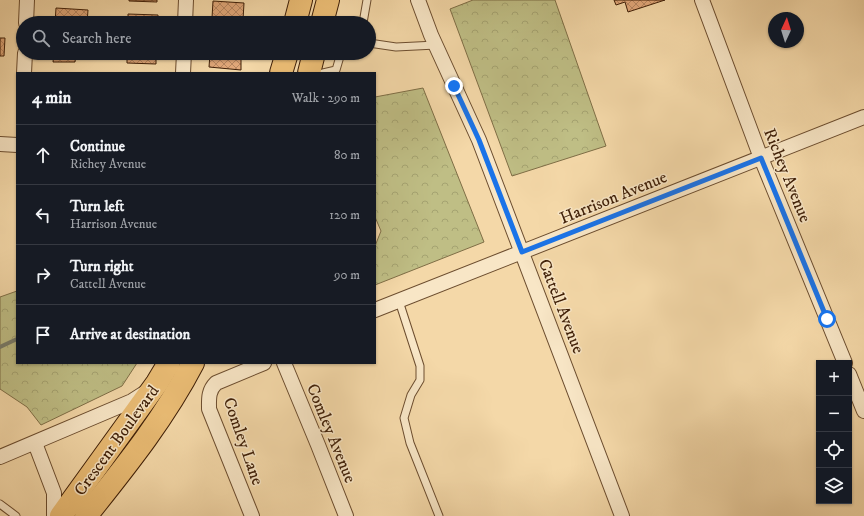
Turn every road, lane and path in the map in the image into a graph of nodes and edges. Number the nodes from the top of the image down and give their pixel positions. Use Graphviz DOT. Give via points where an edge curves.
graph roads {
  1 [pos="27,0"];
  2 [pos="186,0"];
  3 [pos="301,0"];
  4 [pos="328,0"];
  5 [pos="367,0"];
  6 [pos="418,0"];
  7 [pos="702,0"];
  8 [pos="26,16"];
  9 [pos="185,16"];
  10 [pos="296,16"];
  11 [pos="324,16"];
  12 [pos="364,16"];
  13 [pos="376,44"];
  14 [pos="436,45"];
  15 [pos="25,60"];
  16 [pos="184,60"];
  17 [pos="285,60"];
  18 [pos="312,60"];
  19 [pos="339,60"];
  20 [pos="24,72"];
  21 [pos="183,72"];
  22 [pos="281,72"];
  23 [pos="309,72"];
  24 [pos="327,72"];
  25 [pos="864,117"];
  26 [pos="0,144"];
  27 [pos="16,145"];
  28 [pos="761,158"];
  29 [pos="522,252"];
  30 [pos="399,301"];
  31 [pos="376,310"];
  32 [pos="843,360"];
  33 [pos="168,364"];
  34 [pos="192,364"];
  35 [pos="262,364"];
  36 [pos="284,364"];
  37 [pos="852,381"];
  38 [pos="157,383"];
  39 [pos="864,411"];
  40 [pos="35,443"];
  41 [pos="0,457"];
  42 [pos="0,504"];
  43 [pos="16,516"];
  44 [pos="54,516"];
  45 [pos="61,516"];
  46 [pos="86,516"];
  47 [pos="252,516"];
  48 [pos="346,516"];
  49 [pos="439,516"];
  50 [pos="622,516"];
  1 -- 8 [label="street"];
  2 -- 9 [label="street"];
  3 -- 10 [label="highway"];
  4 -- 11 [label="highway"];
  5 -- 12 [label="lane"];
  6 -- 14 [label="street, Cattell Avenue"];
  7 -- 28 [label="street, Richey Avenue"];
  13 -- 14 [label="lane" via="396,47"];
  14 -- 29 [label="street, Cattell Avenue" via="479,140"];
  15 -- 20 [label="street"];
  16 -- 21 [label="street"];
  17 -- 22 [label="highway"];
  18 -- 23 [label="highway"];
  19 -- 24 [label="lane" via="336,70"];
  25 -- 28 [label="street, Harrison Avenue"];
  26 -- 27 [label="street"];
  28 -- 29 [label="street, Harrison Avenue"];
  28 -- 32 [label="street, Richey Avenue"];
  29 -- 30 [label="street, Harrison Avenue"];
  29 -- 50 [label="street, Cattell Avenue"];
  30 -- 31 [label="street, Harrison Avenue"];
  30 -- 49 [label="lane" via="420,366 420,380 411,395 404,418 410,443"];
  33 -- 38 [label="highway, Crescent Boulevard"];
  34 -- 46 [label="highway, Crescent Boulevard" via="139,449"];
  35 -- 47 [label="street, Comley Lane" via="216,383 208,397 209,409"];
  36 -- 48 [label="street, Comley Avenue"];
  37 -- 39 [label="street"];
  38 -- 40 [label="street" via="132,401"];
  38 -- 45 [label="highway, Crescent Boulevard"];
  40 -- 41 [label="street"];
  40 -- 44 [label="street" via="54,493"];
  42 -- 43 [label="lane"];
}
